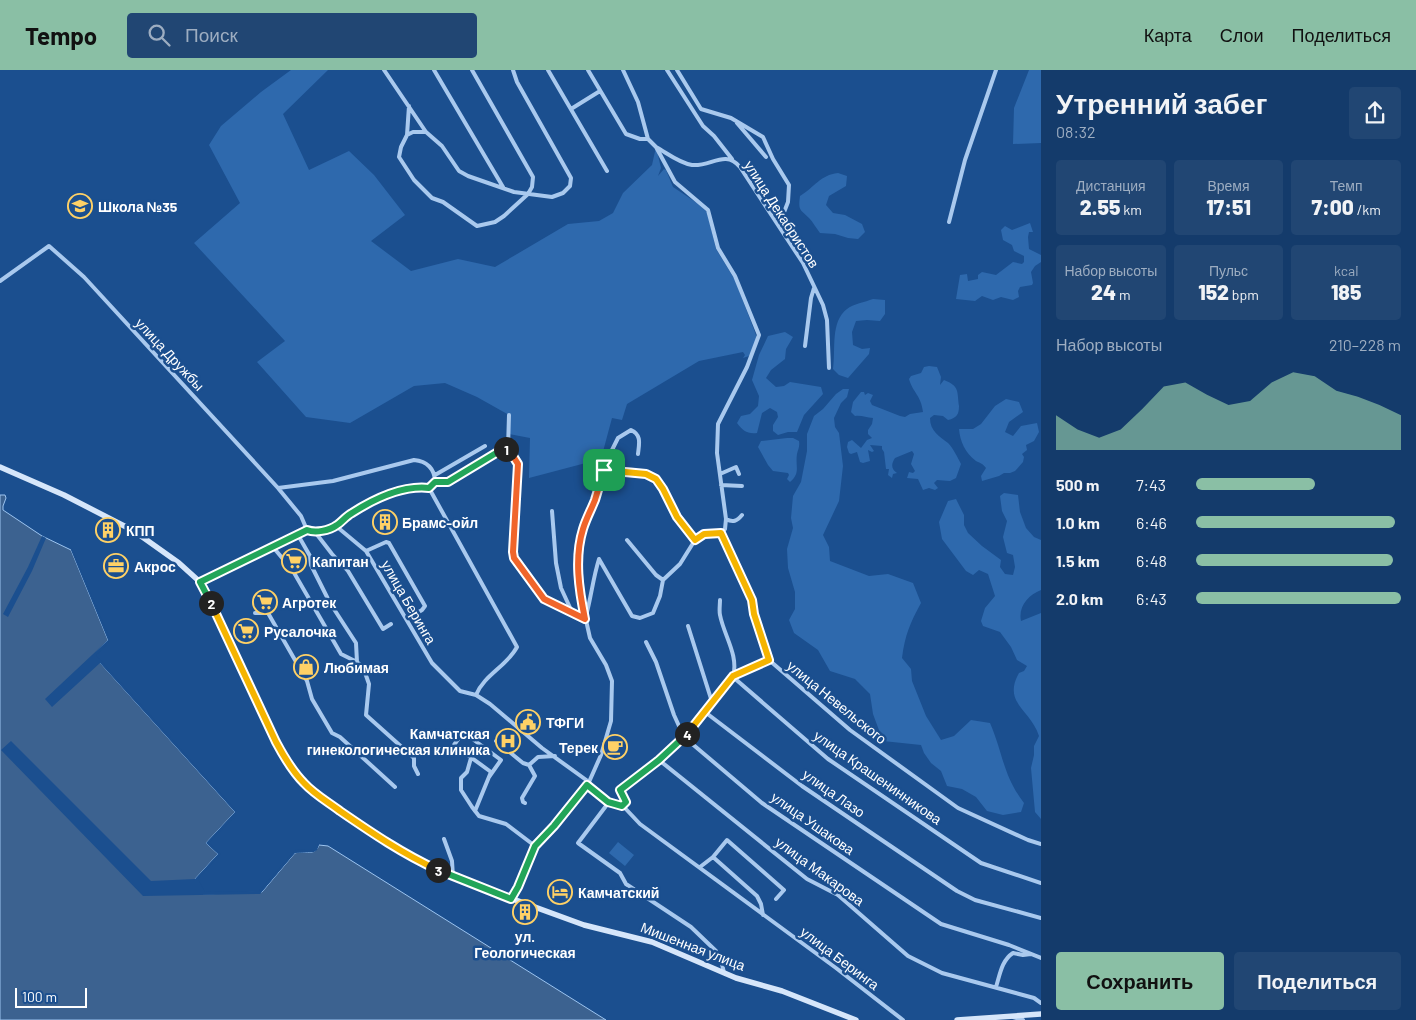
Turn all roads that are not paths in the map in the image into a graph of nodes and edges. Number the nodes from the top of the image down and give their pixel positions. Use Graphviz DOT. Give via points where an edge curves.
graph roads {
  1 [pos="384,70"];
  2 [pos="434,70"];
  3 [pos="472,70"];
  4 [pos="513,70"];
  5 [pos="548,70"];
  6 [pos="588,70"];
  7 [pos="623,70"];
  8 [pos="667,70"];
  9 [pos="677,70"];
  10 [pos="996,70"];
  11 [pos="600,91"];
  12 [pos="408,106"];
  13 [pos="571,109"];
  14 [pos="732,117"];
  15 [pos="426,132"];
  16 [pos="407,136"];
  17 [pos="648,139"];
  18 [pos="656,147"];
  19 [pos="766,157"];
  20 [pos="732,160"];
  21 [pos="607,171"];
  22 [pos="503,187"];
  23 [pos="528,194"];
  24 [pos="949,222"];
  25 [pos="779,226"];
  26 [pos="0,281"];
  27 [pos="814,288"];
  28 [pos="805,346"];
  29 [pos="829,368"];
  30 [pos="509,415"];
  31 [pos="485,446"];
  32 [pos="508,448"];
  33 [pos="638,454"];
  34 [pos="0,467"];
  35 [pos="604,470"];
  36 [pos="720,474"];
  37 [pos="739,474"];
  38 [pos="435,475"];
  39 [pos="435,482"];
  40 [pos="721,485"];
  41 [pos="742,486"];
  42 [pos="278,488"];
  43 [pos="429,488"];
  44 [pos="552,511"];
  45 [pos="742,516"];
  46 [pos="726,519"];
  47 [pos="336,526"];
  48 [pos="307,530"];
  49 [pos="314,532"];
  50 [pos="721,533"];
  51 [pos="298,535"];
  52 [pos="627,540"];
  53 [pos="695,540"];
  54 [pos="274,547"];
  55 [pos="366,551"];
  56 [pos="663,580"];
  57 [pos="200,582"];
  58 [pos="720,600"];
  59 [pos="572,612"];
  60 [pos="255,613"];
  61 [pos="407,619"];
  62 [pos="585,619"];
  63 [pos="391,624"];
  64 [pos="688,626"];
  65 [pos="646,642"];
  66 [pos="769,660"];
  67 [pos="357,662"];
  68 [pos="733,676"];
  69 [pos="476,695"];
  70 [pos="712,702"];
  71 [pos="705,712"];
  72 [pos="684,737"];
  73 [pos="496,741"];
  74 [pos="555,756"];
  75 [pos="471,758"];
  76 [pos="659,760"];
  77 [pos="529,764"];
  78 [pos="418,774"];
  79 [pos="489,777"];
  80 [pos="588,783"];
  81 [pos="395,787"];
  82 [pos="608,802"];
  83 [pos="525,803"];
  84 [pos="622,806"];
  85 [pos="475,811"];
  86 [pos="444,839"];
  87 [pos="1041,844"];
  88 [pos="535,846"];
  89 [pos="713,857"];
  90 [pos="700,867"];
  91 [pos="453,877"];
  92 [pos="1041,883"];
  93 [pos="511,899"];
  94 [pos="776,899"];
  95 [pos="763,915"];
  96 [pos="1041,918"];
  97 [pos="1031,954"];
  98 [pos="1041,958"];
  99 [pos="724,973"];
  100 [pos="996,986"];
  101 [pos="1041,1003"];
  102 [pos="1041,1014"];
  103 [pos="1012,1016"];
  104 [pos="845,1018"];
  105 [pos="856,1020"];
  106 [pos="903,1020"];
  107 [pos="957,1020"];
  108 [pos="1023,1020"];
  1 -- 12 [label="street"];
  2 -- 22 [label="street"];
  3 -- 23 [label="street" via="533,177"];
  4 -- 23 [label="street" via="571,178 570,186 563,193 552,197"];
  5 -- 13 [label="street"];
  6 -- 11 [label="street"];
  7 -- 17 [label="street" via="638,102"];
  8 -- 20 [label="street, улица Декабристов" via="692,110"];
  9 -- 25 [label="street" via="701,109 731,118 764,138 789,185 788,202"];
  10 -- 24 [label="street" via="965,160"];
  11 -- 13 [label="street"];
  11 -- 17 [label="street" via="626,134"];
  12 -- 15 [label="street"];
  12 -- 16 [label="street"];
  13 -- 21 [label="street"];
  14 -- 19 [label="street, улица Декабристов"];
  15 -- 16 [label="street" via="413,132"];
  15 -- 22 [label="street" via="442,146 459,171"];
  16 -- 23 [label="street" via="399,157 414,180 432,198 477,226 495,222"];
  17 -- 18 [label="street"];
  18 -- 20 [label="street, улица Декабристов" via="691,165"];
  18 -- 36 [label="street" via="675,182 708,210 718,248 735,276 759,335 718,424"];
  20 -- 25 [label="street, улица Декабристов" via="744,172"];
  22 -- 23 [label="street"];
  25 -- 27 [label="street, улица Декабристов" via="803,262"];
  26 -- 42 [label="street, улица Дружбы" via="49,246 84,277"];
  27 -- 28 [label="street"];
  27 -- 29 [label="street, улица Декабристов" via="826,316"];
  30 -- 32 [label="street"];
  31 -- 38 [label="street"];
  32 -- 39 [label="street" via="448,482"];
  32 -- 59 [label="street" via="518,464 514,558 544,599"];
  33 -- 35 [label="street" via="639,436 632,430 618,438"];
  34 -- 57 [label="main road, Мишенная улица" via="134,531 162,549"];
  35 -- 53 [label="street" via="646,474 656,479 677,517"];
  35 -- 62 [label="street" via="579,548"];
  36 -- 37 [label="street" via="736,467"];
  36 -- 40 [label="street"];
  38 -- 39 [label="street"];
  38 -- 42 [label="street" via="422,461 414,460 333,482"];
  39 -- 43 [label="street"];
  40 -- 41 [label="street"];
  40 -- 46 [label="street"];
  42 -- 48 [label="street, улица Дружбы" via="301,516"];
  43 -- 47 [label="street" via="406,488 390,494 353,512"];
  43 -- 69 [label="street" via="516,647 505,664 480,686"];
  44 -- 59 [label="street" via="556,564 561,588"];
  45 -- 46 [label="street" via="736,521"];
  46 -- 50 [label="street"];
  47 -- 49 [label="street"];
  47 -- 55 [label="street, улица Беринга"];
  48 -- 49 [label="street"];
  48 -- 51 [label="street"];
  49 -- 63 [label="street" via="348,571 383,629"];
  50 -- 53 [label="street" via="704,534"];
  50 -- 66 [label="street, улица Невельского" via="752,600"];
  51 -- 54 [label="street"];
  51 -- 67 [label="street" via="330,603 356,643"];
  52 -- 56 [label="street"];
  53 -- 56 [label="street" via="680,564"];
  54 -- 57 [label="street"];
  54 -- 67 [label="street" via="293,571 341,654"];
  55 -- 61 [label="street, улица Беринга"];
  55 -- 61 [label="street" via="389,542 425,606"];
  56 -- 62 [label="street" via="653,613 640,618 632,616 599,559"];
  57 -- 91 [label="main road, Мишенная улица" via="276,742 299,778 386,843"];
  58 -- 68 [label="street" via="720,615 736,668"];
  59 -- 62 [label="street"];
  60 -- 81 [label="street" via="268,613 332,733"];
  61 -- 69 [label="street, улица Беринга" via="432,663 460,691"];
  62 -- 80 [label="street" via="590,638 612,681 613,694 612,721"];
  64 -- 70 [label="street"];
  65 -- 72 [label="street, улица Ушакова"];
  66 -- 68 [label="street"];
  66 -- 87 [label="street, улица Невельского" via="850,730 958,808"];
  67 -- 78 [label="street" via="363,667 369,684 366,715 414,758"];
  68 -- 70 [label="street"];
  68 -- 92 [label="street, улица Крашенинникова" via="828,759 981,863"];
  69 -- 74 [label="street, улица Беринга"];
  70 -- 71 [label="street"];
  71 -- 72 [label="street"];
  71 -- 96 [label="street, улица Лазо" via="802,786 957,890 975,900"];
  72 -- 76 [label="street"];
  72 -- 97 [label="street, улица Ушакова" via="762,802 941,924"];
  73 -- 77 [label="street" via="523,763"];
  74 -- 77 [label="street" via="538,757"];
  74 -- 80 [label="street, улица Беринга"];
  75 -- 79 [label="street" via="491,772"];
  75 -- 79 [label="street" via="454,745 463,732 501,760"];
  75 -- 85 [label="street" via="461,778 461,790"];
  76 -- 84 [label="street" via="620,790 626,802"];
  76 -- 100 [label="street, улица Макарова" via="807,879 838,895 908,956 942,974"];
  77 -- 83 [label="street" via="535,776 522,798"];
  79 -- 85 [label="street"];
  80 -- 82 [label="street, улица Беринга"];
  80 -- 88 [label="street"];
  82 -- 84 [label="street, улица Беринга"];
  82 -- 99 [label="street" via="578,842 620,873 626,884 691,927 716,951"];
  84 -- 90 [label="street, улица Беринга" via="640,824"];
  85 -- 88 [label="street" via="479,816 506,824"];
  86 -- 91 [label="street" via="452,861"];
  88 -- 93 [label="street"];
  89 -- 90 [label="street"];
  89 -- 94 [label="street" via="727,840 784,890"];
  89 -- 95 [label="street" via="757,896"];
  90 -- 95 [label="street, улица Беринга"];
  91 -- 93 [label="main road, Мишенная улица"];
  93 -- 99 [label="main road, Мишенная улица" via="584,925 652,942"];
  95 -- 106 [label="street, улица Беринга"];
  97 -- 98 [label="street, улица Ушакова"];
  97 -- 100 [label="street, улица Ушакова" via="1013,953 1008,956"];
  99 -- 104 [label="main road, Мишенная улица" via="782,991"];
  100 -- 101 [label="street, улица Макарова"];
  102 -- 103 [label="main road"];
  103 -- 107 [label="main road"];
  103 -- 108 [label="street"];
  104 -- 105 [label="main road, Мишенная улица"];
}
